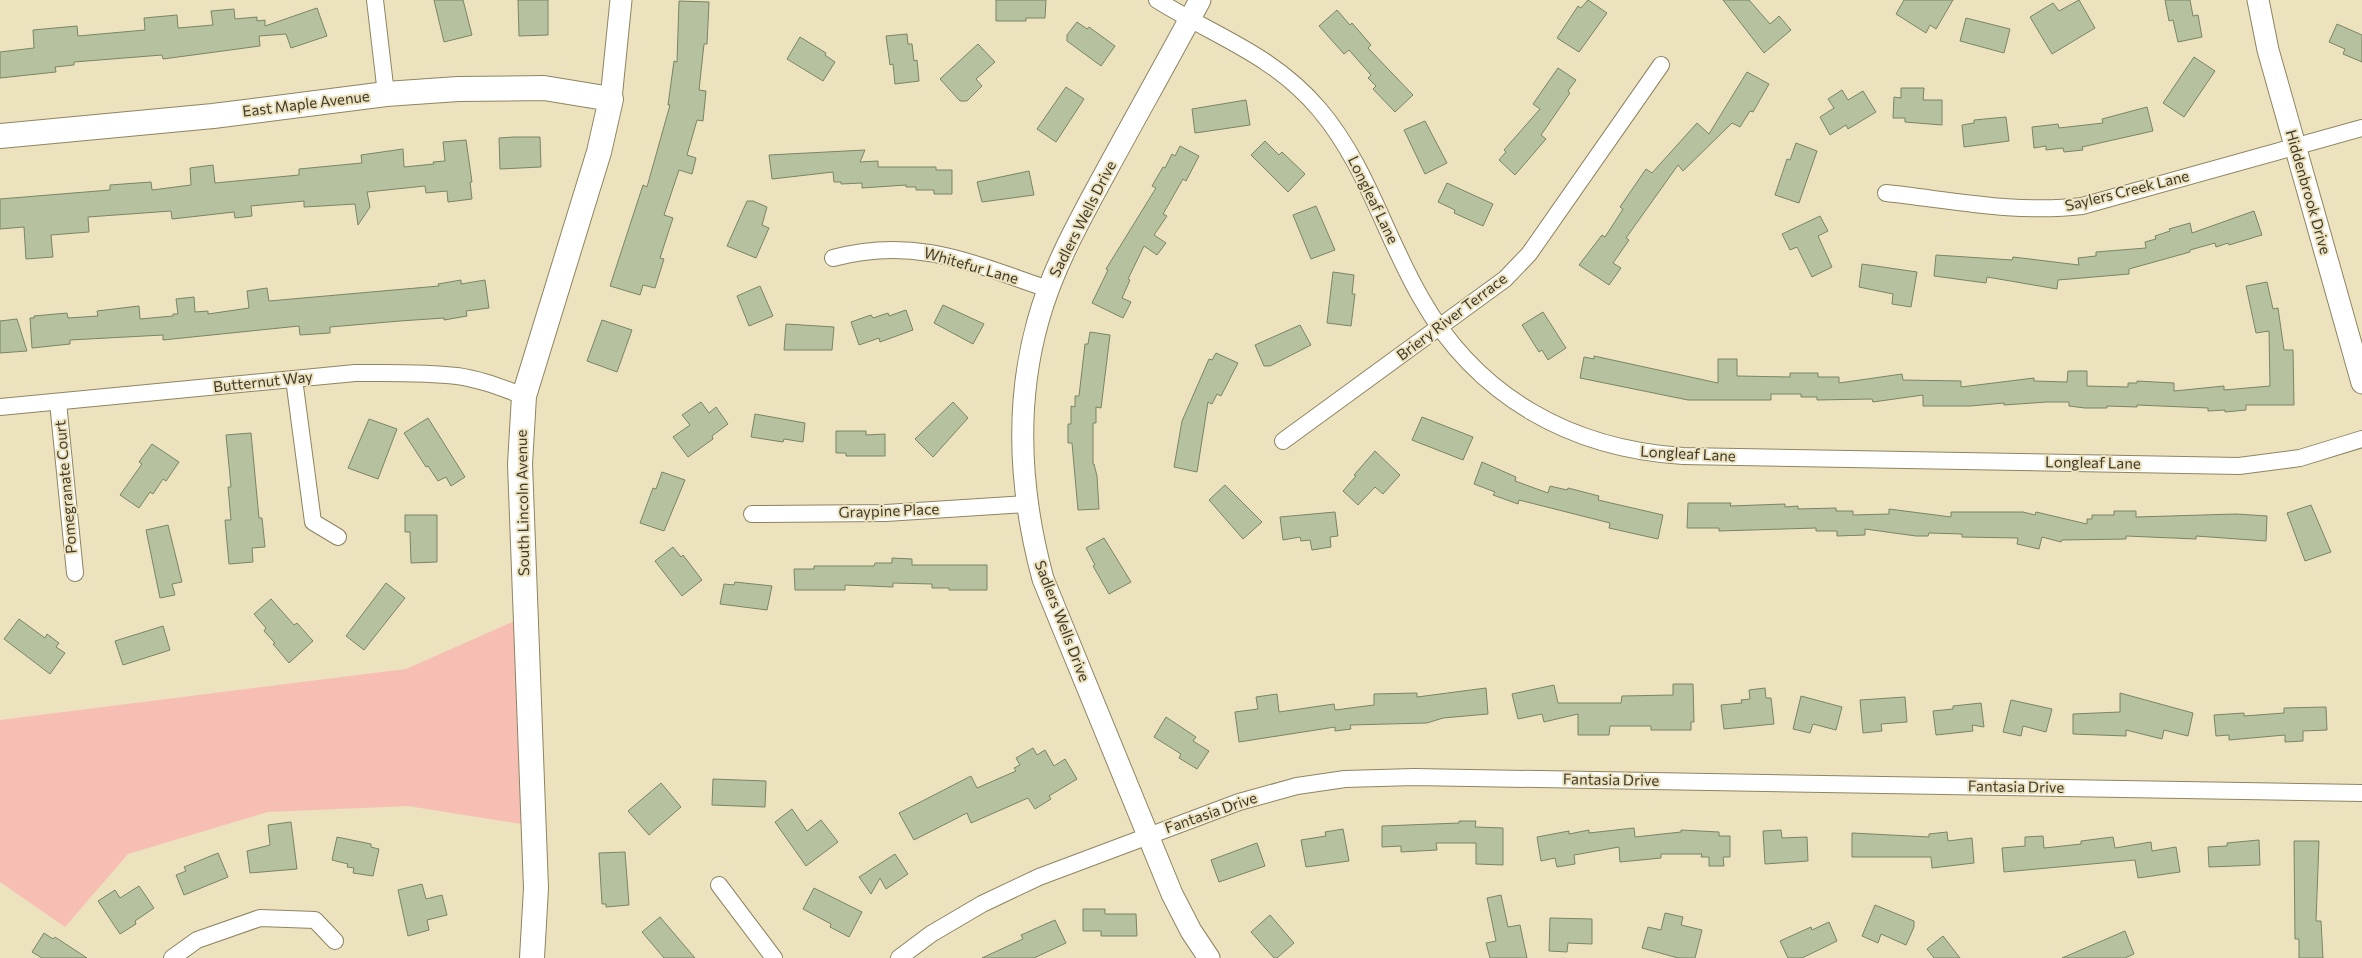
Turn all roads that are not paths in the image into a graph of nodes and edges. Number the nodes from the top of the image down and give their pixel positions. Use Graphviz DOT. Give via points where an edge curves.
graph roads {
  1 [pos="375,0"];
  2 [pos="620,0"];
  3 [pos="1157,0"];
  4 [pos="1200,0"];
  5 [pos="2258,0"];
  6 [pos="1189,20"];
  7 [pos="1660,65"];
  8 [pos="386,94"];
  9 [pos="611,99"];
  10 [pos="2362,128"];
  11 [pos="0,136"];
  12 [pos="2295,146"];
  13 [pos="1886,193"];
  14 [pos="833,258"];
  15 [pos="1048,289"];
  16 [pos="1439,327"];
  17 [pos="294,379"];
  18 [pos="2362,383"];
  19 [pos="524,396"];
  20 [pos="58,402"];
  21 [pos="0,407"];
  22 [pos="2362,438"];
  23 [pos="1283,441"];
  24 [pos="1026,504"];
  25 [pos="752,514"];
  26 [pos="338,537"];
  27 [pos="75,573"];
  28 [pos="2362,793"];
  29 [pos="1148,836"];
  30 [pos="720,885"];
  31 [pos="335,941"];
  32 [pos="172,958"];
  33 [pos="532,958"];
  34 [pos="774,958"];
  35 [pos="899,958"];
  36 [pos="1209,958"];
  1 -- 8 [label="street"];
  2 -- 9 [label="street, South Lincoln Avenue"];
  3 -- 6 [label="street, Longleaf Lane"];
  4 -- 6 [label="street, Sadlers Wells Drive"];
  5 -- 12 [label="street, Hiddenbrook Drive" via="2268,50"];
  6 -- 15 [label="street, Sadlers Wells Drive" via="1074,231"];
  6 -- 16 [label="street, Longleaf Lane" via="1242,45 1265,60 1318,108 1358,167 1420,297"];
  7 -- 16 [label="street, Briery River Terrace" via="1529,254 1505,279"];
  8 -- 9 [label="main road, East Maple Avenue" via="544,88"];
  8 -- 11 [label="main road, East Maple Avenue" via="214,116"];
  9 -- 19 [label="main road, South Lincoln Avenue" via="599,152"];
  10 -- 12 [label="street, Saylers Creek Lane"];
  12 -- 13 [label="street, Saylers Creek Lane" via="2082,206 2050,210"];
  12 -- 18 [label="street, Hiddenbrook Drive"];
  14 -- 15 [label="street, Whitefur Lane" via="885,249 922,251 945,255"];
  15 -- 24 [label="street, Sadlers Wells Drive" via="1026,379 1021,426"];
  16 -- 22 [label="street, Longleaf Lane" via="1462,356 1522,407 1587,439 1658,454 2239,466 2300,458"];
  16 -- 23 [label="street, Briery River Terrace"];
  17 -- 19 [label="street, Butternut Way" via="355,373 458,376"];
  17 -- 20 [label="street, Butternut Way"];
  17 -- 26 [label="street" via="313,522"];
  19 -- 33 [label="main road, South Lincoln Avenue" via="520,464 536,888"];
  20 -- 21 [label="street, Butternut Way"];
  20 -- 27 [label="street, Pomegranate Court"];
  24 -- 25 [label="street, Graypine Place" via="886,513"];
  24 -- 29 [label="street, Sadlers Wells Drive" via="1043,579"];
  28 -- 29 [label="street, Fantasia Drive" via="1424,777 1345,779 1297,786 1239,802"];
  29 -- 35 [label="street, Fantasia Drive" via="1039,877 982,904 931,934"];
  29 -- 36 [label="street, Sadlers Wells Drive" via="1191,931"];
  30 -- 34 [label="street"];
  31 -- 32 [label="street" via="315,920 260,918 197,940"];
}
